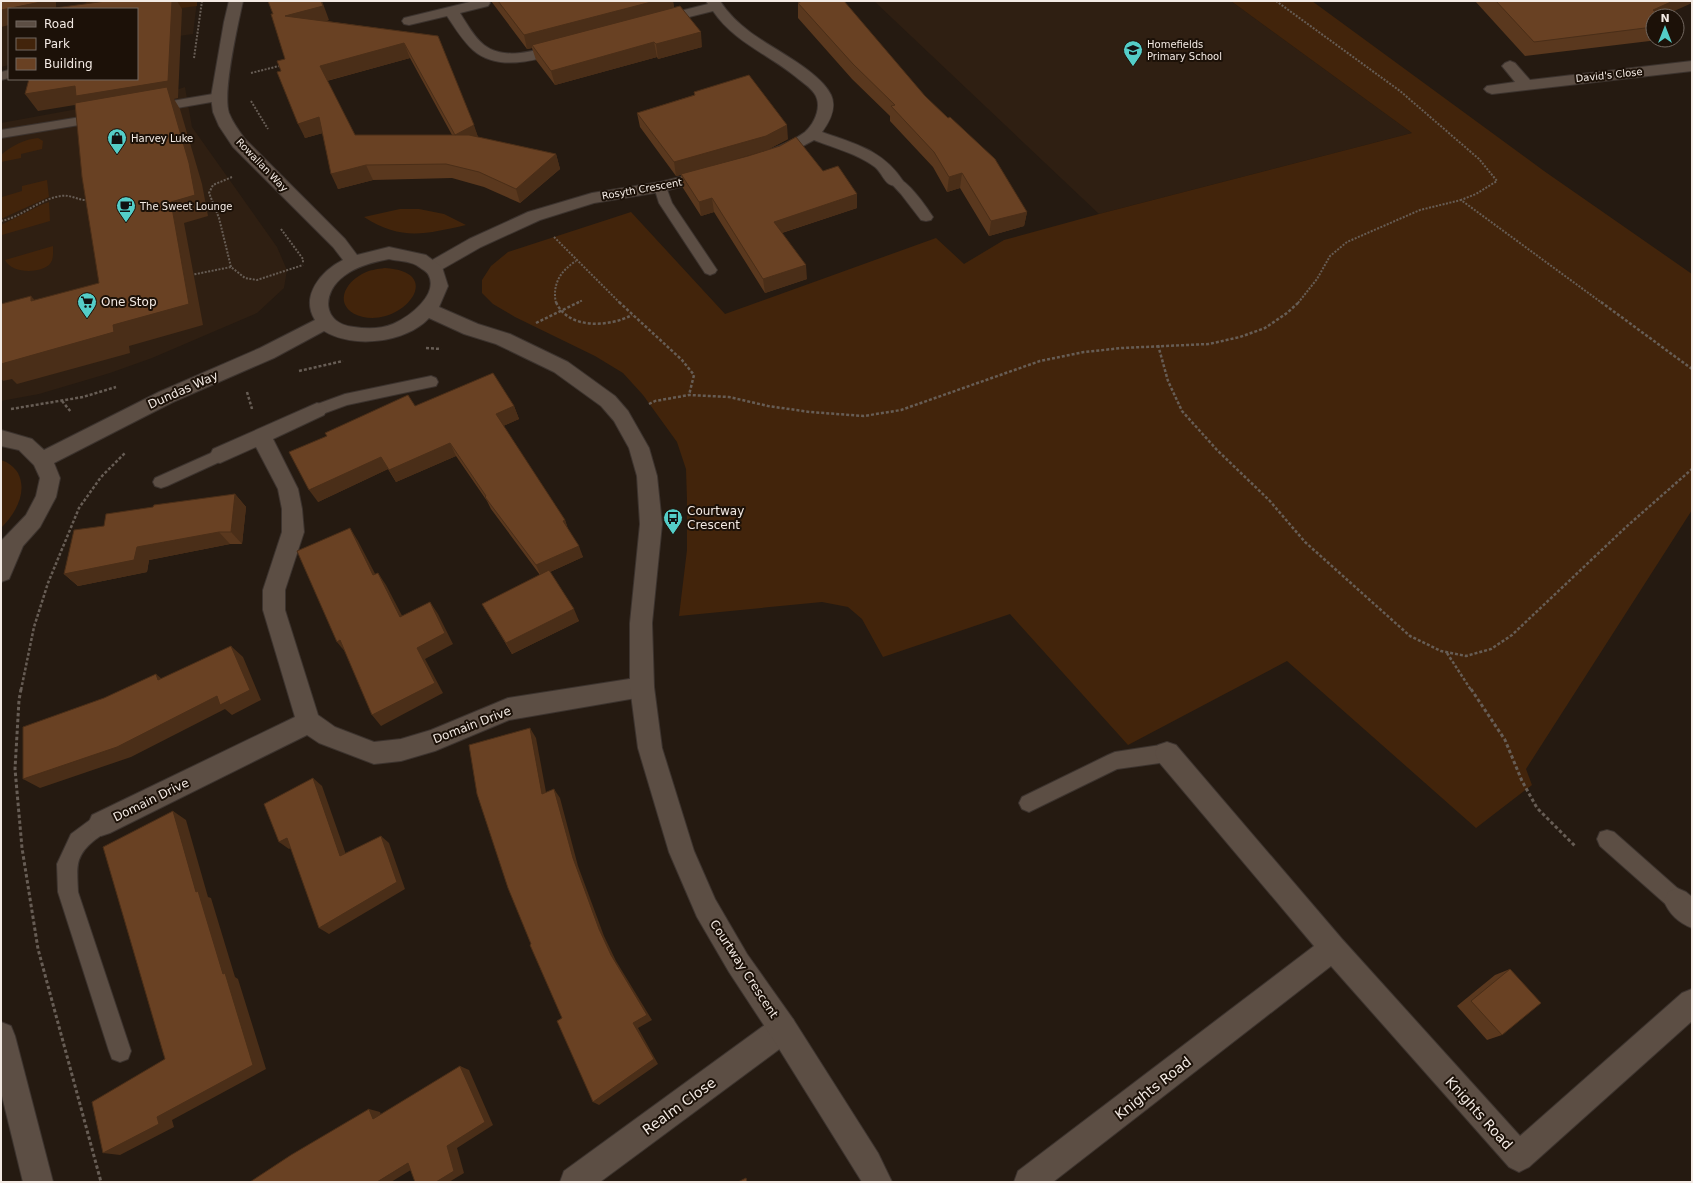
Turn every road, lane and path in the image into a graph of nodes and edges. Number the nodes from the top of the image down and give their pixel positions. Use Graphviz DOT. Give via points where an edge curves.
graph roads {
  1 [pos="236,1"];
  2 [pos="1276,1"];
  3 [pos="483,2"];
  4 [pos="714,4"];
  5 [pos="451,11"];
  6 [pos="409,21"];
  7 [pos="641,25"];
  8 [pos="572,45"];
  9 [pos="283,65"];
  10 [pos="1510,66"];
  11 [pos="1692,66"];
  12 [pos="245,74"];
  13 [pos="1526,85"];
  14 [pos="1492,89"];
  15 [pos="219,97"];
  16 [pos="250,99"];
  17 [pos="142,110"];
  18 [pos="110,116"];
  19 [pos="268,129"];
  20 [pos="1,134"];
  21 [pos="813,134"];
  22 [pos="756,161"];
  23 [pos="728,169"];
  24 [pos="237,174"];
  25 [pos="895,181"];
  26 [pos="660,187"];
  27 [pos="90,199"];
  28 [pos="1461,200"];
  29 [pos="534,216"];
  30 [pos="926,217"];
  31 [pos="1,222"];
  32 [pos="281,229"];
  33 [pos="576,261"];
  34 [pos="353,262"];
  35 [pos="303,265"];
  36 [pos="231,267"];
  37 [pos="433,267"];
  38 [pos="710,270"];
  39 [pos="303,273"];
  40 [pos="190,275"];
  41 [pos="583,300"];
  42 [pos="428,310"];
  43 [pos="560,311"];
  44 [pos="632,315"];
  45 [pos="326,322"];
  46 [pos="503,339"];
  47 [pos="1158,345"];
  48 [pos="420,348"];
  49 [pos="444,350"];
  50 [pos="350,360"];
  51 [pos="1692,369"];
  52 [pos="294,372"];
  53 [pos="431,382"];
  54 [pos="119,386"];
  55 [pos="252,388"];
  56 [pos="240,392"];
  57 [pos="689,395"];
  58 [pos="9,410"];
  59 [pos="316,410"];
  60 [pos="620,416"];
  61 [pos="261,436"];
  62 [pos="1,438"];
  63 [pos="129,450"];
  64 [pos="220,455"];
  65 [pos="42,460"];
  66 [pos="1692,469"];
  67 [pos="161,482"];
  68 [pos="7,550"];
  69 [pos="1,573"];
  70 [pos="1447,653"];
  71 [pos="642,686"];
  72 [pos="308,722"];
  73 [pos="1166,753"];
  74 [pos="1029,803"];
  75 [pos="101,824"];
  76 [pos="1607,839"];
  77 [pos="1580,851"];
  78 [pos="1684,908"];
  79 [pos="1333,948"];
  80 [pos="1692,1003"];
  81 [pos="783,1029"];
  82 [pos="1,1036"];
  83 [pos="120,1051"];
  84 [pos="38,1182"];
  85 [pos="101,1182"];
  86 [pos="574,1182"];
  87 [pos="877,1182"];
  88 [pos="1029,1182"];
  1 -- 15 [label="street, Rowallan Way"];
  2 -- 28 [label="path" via="1400,92 1479,159 1497,181"];
  3 -- 5 [label="street"];
  4 -- 7 [label="street"];
  4 -- 21 [label="street" via="729,22 751,40 801,72 816,86 824,97 825,109 822,121"];
  5 -- 6 [label="street"];
  5 -- 8 [label="street" via="479,48 490,54 505,58 524,57"];
  9 -- 12 [label="path"];
  10 -- 13 [label="street"];
  11 -- 13 [label="street, David's Close"];
  13 -- 14 [label="street, David's Close"];
  15 -- 17 [label="lane"];
  15 -- 34 [label="street, Rowallan Way" via="221,112 227,126 240,143 340,243"];
  16 -- 19 [label="path"];
  18 -- 20 [label="lane"];
  21 -- 22 [label="street" via="774,155"];
  21 -- 25 [label="street" via="865,154 881,164"];
  23 -- 26 [label="street, Rosyth Crescent"];
  24 -- 36 [label="path" via="213,185 209,193 219,218"];
  25 -- 30 [label="lane"];
  26 -- 29 [label="street, Rosyth Crescent" via="592,198"];
  26 -- 38 [label="lane" via="666,203"];
  27 -- 31 [label="path" via="83,201 67,195 44,201"];
  28 -- 47 [label="path" via="1420,210 1346,242 1330,256 1303,298 1287,314 1265,328 1209,344"];
  28 -- 51 [label="path"];
  29 -- 33 [label="path"];
  29 -- 37 [label="street, Rosyth Crescent" via="476,243"];
  32 -- 35 [label="path" via="302,259"];
  33 -- 43 [label="path" via="566,267 557,280 554,300"];
  33 -- 44 [label="path"];
  34 -- 37 [label="street" via="389,253 407,254 422,259"];
  34 -- 45 [label="street" via="337,272 325,284 319,297 319,311"];
  35 -- 36 [label="path" via="257,280 245,278"];
  35 -- 39 [label="path"];
  36 -- 40 [label="path"];
  37 -- 42 [label="street" via="438,277 439,288 436,299"];
  41 -- 43 [label="path"];
  42 -- 45 [label="street" via="414,322 375,335 355,335 338,331"];
  42 -- 46 [label="street, Courtway Crescent" via="471,329"];
  43 -- 44 [label="path" via="591,324 611,324"];
  43 -- 46 [label="path"];
  44 -- 57 [label="path" via="682,360 694,375"];
  45 -- 65 [label="street, Dundas Way" via="267,353 166,397"];
  46 -- 60 [label="street, Courtway Crescent" via="561,367 608,401"];
  47 -- 57 [label="path" via="1084,352 1040,361 902,410 864,416 810,412 729,397"];
  47 -- 70 [label="path" via="1168,381 1182,411 1269,500 1304,542 1410,636"];
  48 -- 49 [label="path"];
  50 -- 52 [label="path"];
  53 -- 59 [label="lane" via="345,400"];
  54 -- 58 [label="path" via="83,397"];
  55 -- 56 [label="path"];
  57 -- 60 [label="path" via="655,401"];
  59 -- 61 [label="street"];
  60 -- 71 [label="street, Courtway Crescent" via="639,448 648,476 651,524 642,624"];
  61 -- 64 [label="street"];
  61 -- 72 [label="street" via="288,489 292,509 293,532 274,590 274,610"];
  62 -- 65 [label="street" via="25,444"];
  63 -- 85 [label="path" via="100,477 79,508 48,583 34,627 19,700 15,770 22,848 38,949"];
  64 -- 67 [label="lane"];
  65 -- 68 [label="street" via="50,478 46,497 33,521"];
  66 -- 70 [label="path" via="1626,527 1512,635 1490,649 1466,656"];
  68 -- 69 [label="street"];
  70 -- 77 [label="path" via="1505,740 1522,781 1537,808"];
  71 -- 72 [label="street, Domain Drive" via="508,709 435,740 401,750 374,753 327,735"];
  71 -- 81 [label="street, Courtway Crescent" via="650,748 682,852 706,908 738,963"];
  72 -- 75 [label="street, Domain Drive"];
  73 -- 74 [label="lane" via="1115,761"];
  73 -- 79 [label="street, Knights Road"];
  75 -- 83 [label="lane" via="78,841 67,864 68,892"];
  76 -- 78 [label="lane"];
  79 -- 80 [label="street, Knights Road" via="1519,1157"];
  79 -- 88 [label="street, Knights Road"];
  81 -- 86 [label="street, Realm Close"];
  81 -- 87 [label="street, Courtway Crescent" via="868,1163"];
  82 -- 84 [label="street"];
}
